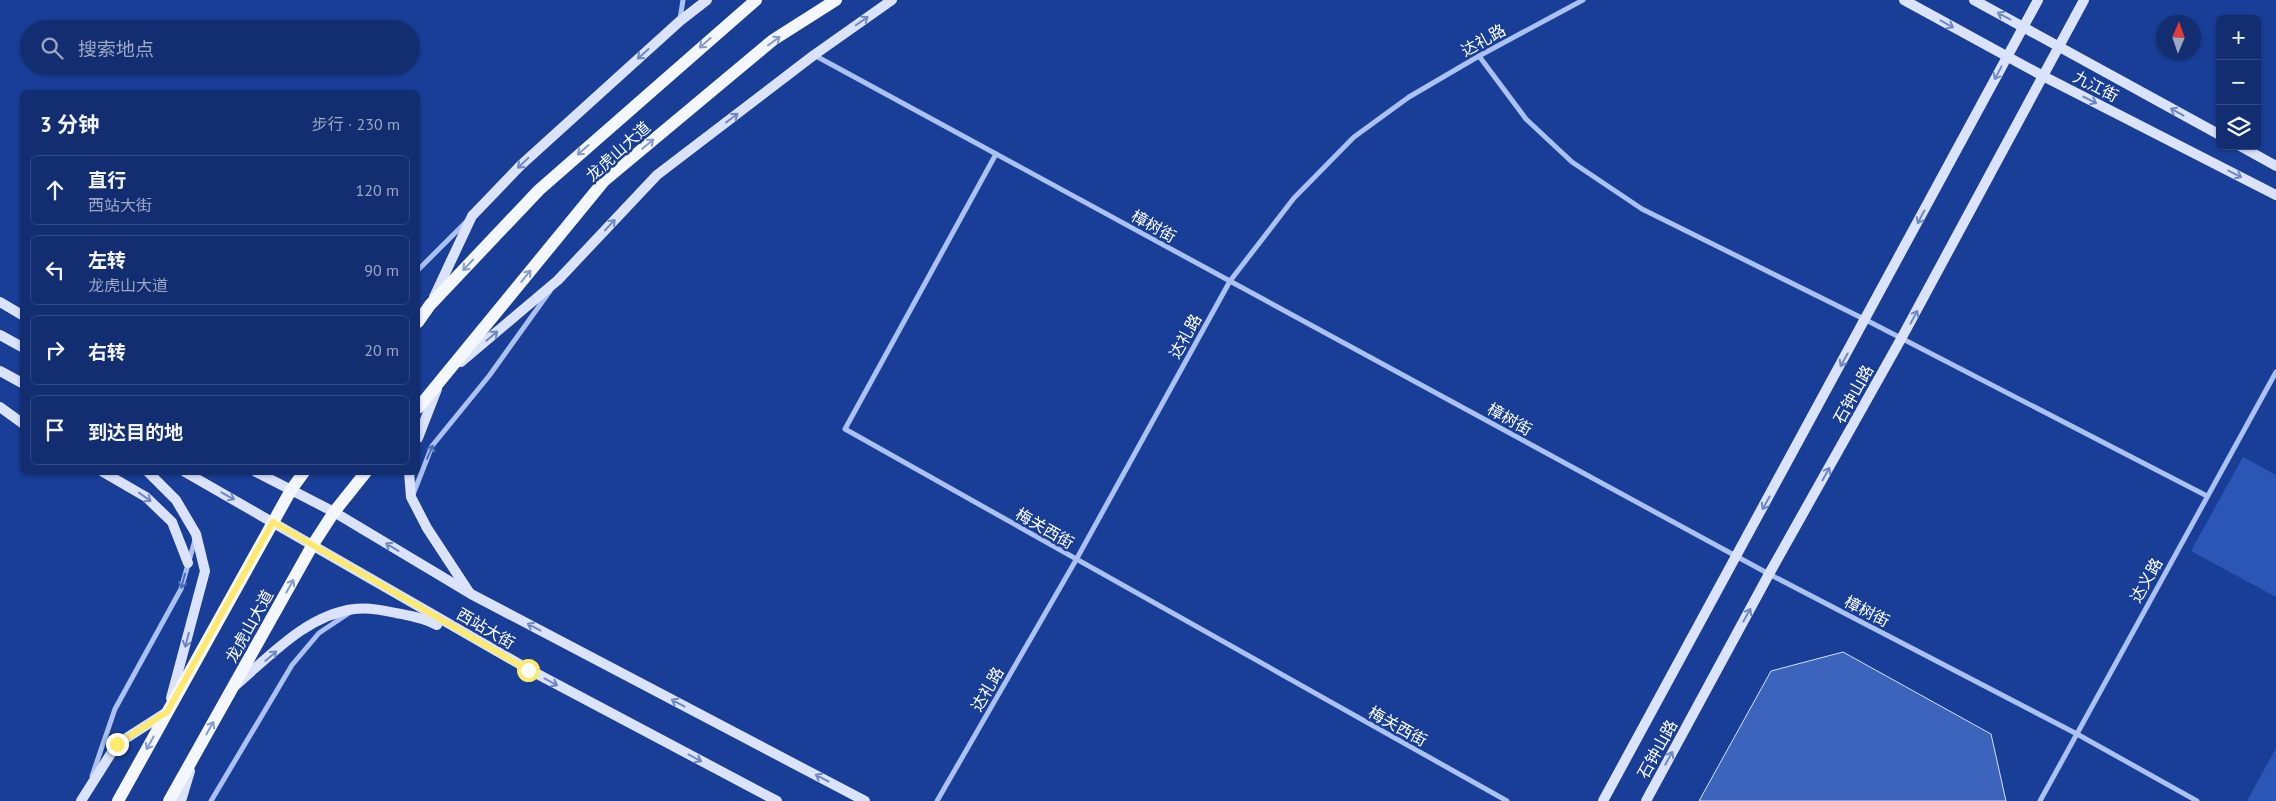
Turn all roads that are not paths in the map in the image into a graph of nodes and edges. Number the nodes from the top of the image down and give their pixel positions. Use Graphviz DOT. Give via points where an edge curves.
graph roads {
  1 [pos="683,0"];
  2 [pos="707,0"];
  3 [pos="756,0"];
  4 [pos="836,0"];
  5 [pos="892,0"];
  6 [pos="1583,0"];
  7 [pos="1904,0"];
  8 [pos="1974,0"];
  9 [pos="2038,0"];
  10 [pos="2084,0"];
  11 [pos="680,21"];
  12 [pos="2023,26"];
  13 [pos="2059,47"];
  14 [pos="814,55"];
  15 [pos="1479,56"];
  16 [pos="2006,57"];
  17 [pos="2043,76"];
  18 [pos="2216,133"];
  19 [pos="2247,150"];
  20 [pos="996,154"];
  21 [pos="2276,166"];
  22 [pos="2276,195"];
  23 [pos="472,216"];
  24 [pos="420,268"];
  25 [pos="558,280"];
  26 [pos="1230,281"];
  27 [pos="0,302"];
  28 [pos="430,305"];
  29 [pos="20,314"];
  30 [pos="420,319"];
  31 [pos="1866,320"];
  32 [pos="0,335"];
  33 [pos="1901,340"];
  34 [pos="20,347"];
  35 [pos="0,371"];
  36 [pos="2276,372"];
  37 [pos="441,378"];
  38 [pos="20,382"];
  39 [pos="420,405"];
  40 [pos="0,407"];
  41 [pos="20,422"];
  42 [pos="420,433"];
  43 [pos="108,475"];
  44 [pos="151,475"];
  45 [pos="190,475"];
  46 [pos="262,475"];
  47 [pos="302,475"];
  48 [pos="364,475"];
  49 [pos="409,475"];
  50 [pos="291,490"];
  51 [pos="2207,496"];
  52 [pos="412,497"];
  53 [pos="334,512"];
  54 [pos="273,522"];
  55 [pos="196,534"];
  56 [pos="312,546"];
  57 [pos="1737,557"];
  58 [pos="1076,560"];
  59 [pos="188,564"];
  60 [pos="1769,574"];
  61 [pos="471,594"];
  62 [pos="356,608"];
  63 [pos="528,670"];
  64 [pos="234,688"];
  65 [pos="167,712"];
  66 [pos="2076,734"];
  67 [pos="195,754"];
  68 [pos="89,786"];
  69 [pos="81,801"];
  70 [pos="118,801"];
  71 [pos="169,801"];
  72 [pos="181,801"];
  73 [pos="210,801"];
  74 [pos="777,801"];
  75 [pos="865,801"];
  76 [pos="937,801"];
  77 [pos="1506,801"];
  78 [pos="1603,801"];
  79 [pos="1646,801"];
  80 [pos="2040,801"];
  81 [pos="2197,801"];
  1 -- 11 [label="street"];
  2 -- 11 [label="main road"];
  3 -- 28 [label="main road, 龙虎山大道, one-way" via="539,190"];
  37 -- 4 [label="main road, 龙虎山大道, one-way" via="604,181 774,40"];
  14 -- 5 [label="main road, one-way"];
  6 -- 15 [label="street, 达礼路"];
  7 -- 16 [label="main road, 九江街, one-way"];
  12 -- 8 [label="main road, 九江街, one-way"];
  9 -- 12 [label="main road, 石钟山路"];
  10 -- 13 [label="main road, 石钟山路"];
  11 -- 23 [label="main road, one-way" via="521,165"];
  12 -- 13 [label="main road, 九江街"];
  12 -- 16 [label="main road, 石钟山路"];
  13 -- 17 [label="main road, 石钟山路"];
  18 -- 13 [label="main road, 九江街, one-way"];
  14 -- 20 [label="street, 樟树街"];
  25 -- 14 [label="main road, one-way" via="657,175"];
  15 -- 26 [label="street, 达礼路" via="1409,98 1354,137 1294,198"];
  15 -- 31 [label="street" via="1526,119 1572,162 1642,208"];
  16 -- 17 [label="main road, 九江街"];
  16 -- 31 [label="main road, 石钟山路, one-way"];
  17 -- 22 [label="main road, 九江街, one-way"];
  33 -- 17 [label="main road, 石钟山路, one-way"];
  19 -- 21 [label="main road"];
  20 -- 26 [label="street, 樟树街"];
  20 -- 58 [label="street, 梅关西街" via="845,428"];
  23 -- 24 [label="street"];
  23 -- 28 [label="main road"];
  37 -- 25 [label="main road, one-way"];
  52 -- 25 [label="street, one-way" via="432,446 489,376"];
  26 -- 57 [label="street, 樟树街"];
  26 -- 58 [label="street, 达礼路"];
  27 -- 29 [label="main road"];
  28 -- 30 [label="main road, 龙虎山大道"];
  31 -- 33 [label="street"];
  31 -- 57 [label="main road, 石钟山路, one-way"];
  32 -- 34 [label="main road"];
  33 -- 51 [label="street"];
  60 -- 33 [label="main road, 石钟山路, one-way"];
  35 -- 38 [label="main road"];
  36 -- 51 [label="street, 达义路"];
  37 -- 39 [label="main road, 龙虎山大道"];
  37 -- 42 [label="main road"];
  40 -- 41 [label="main road"];
  43 -- 59 [label="main road, one-way" via="146,497 172,522"];
  44 -- 55 [label="main road" via="176,500"];
  45 -- 54 [label="main road, 西站大街, one-way"];
  46 -- 50 [label="main road, 西站大街"];
  47 -- 50 [label="main road, 龙虎山大道"];
  48 -- 53 [label="main road, 龙虎山大道"];
  49 -- 52 [label="main road"];
  50 -- 53 [label="main road, 西站大街"];
  50 -- 54 [label="main road, 龙虎山大道"];
  51 -- 66 [label="street, 达义路"];
  52 -- 61 [label="main road" via="427,528"];
  53 -- 56 [label="main road, 龙虎山大道"];
  61 -- 53 [label="main road, 西站大街, one-way"];
  54 -- 56 [label="main road, 西站大街"];
  54 -- 65 [label="main road, 龙虎山大道"];
  55 -- 59 [label="street"];
  55 -- 65 [label="main road, one-way" via="206,571"];
  56 -- 63 [label="main road, 西站大街"];
  64 -- 56 [label="main road, 龙虎山大道, one-way"];
  57 -- 60 [label="street, 樟树街"];
  57 -- 78 [label="main road, 石钟山路"];
  58 -- 76 [label="street, 达礼路"];
  58 -- 77 [label="street, 梅关西街"];
  59 -- 68 [label="street, one-way" via="181,589 116,708"];
  60 -- 66 [label="street, 樟树街"];
  79 -- 60 [label="main road, 石钟山路, one-way"];
  75 -- 61 [label="main road, 西站大街, one-way"];
  62 -- 63 [label="main road" via="425,619"];
  64 -- 62 [label="main road, one-way" via="298,632 330,614"];
  62 -- 73 [label="street" via="319,633 292,665"];
  63 -- 74 [label="main road, 西站大街, one-way"];
  67 -- 64 [label="main road, 龙虎山大道, one-way"];
  65 -- 68 [label="main road" via="117,744"];
  65 -- 70 [label="main road, 龙虎山大道, one-way"];
  66 -- 80 [label="street, 达义路"];
  66 -- 81 [label="street, 樟树街"];
  67 -- 71 [label="main road, 龙虎山大道"];
  67 -- 72 [label="main road"];
  68 -- 69 [label="main road"];
}
